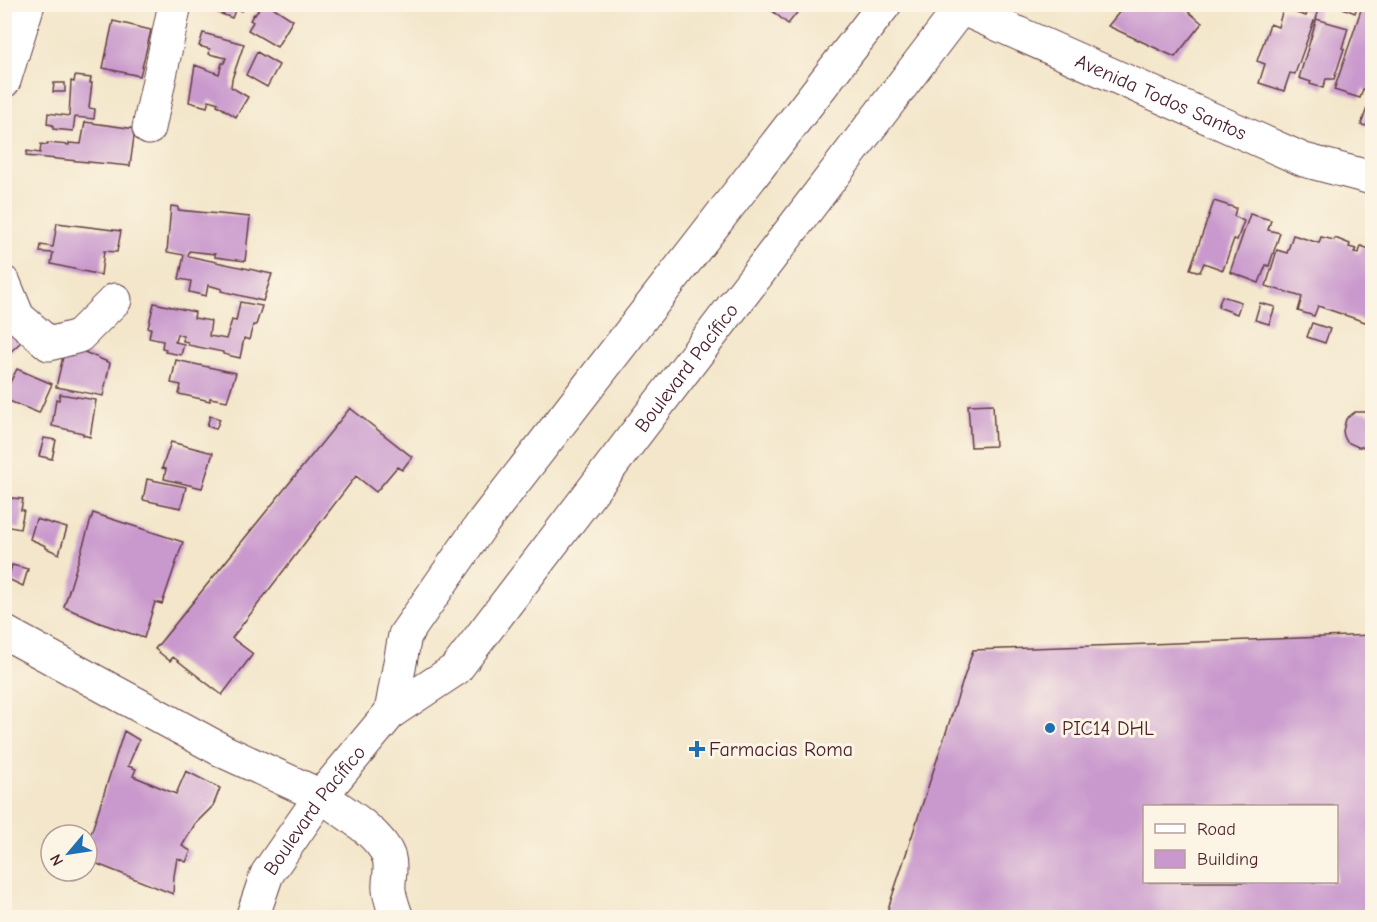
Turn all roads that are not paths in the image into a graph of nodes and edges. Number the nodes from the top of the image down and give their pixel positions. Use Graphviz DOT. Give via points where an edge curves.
graph roads {
  1 [pos="28,4"];
  2 [pos="175,4"];
  3 [pos="885,4"];
  4 [pos="960,6"];
  5 [pos="4,81"];
  6 [pos="149,128"];
  7 [pos="1372,178"];
  8 [pos="4,283"];
  9 [pos="115,300"];
  10 [pos="4,632"];
  11 [pos="391,712"];
  12 [pos="321,796"];
  13 [pos="393,904"];
  14 [pos="252,918"];
  15 [pos="373,918"];
  1 -- 5 [label="main road"];
  2 -- 6 [label="main road"];
  3 -- 11 [label="main road, Boulevard Pacífico" via="478,530 405,635"];
  4 -- 7 [label="main road, Avenida Todos Santos" via="1304,160"];
  4 -- 11 [label="main road, Boulevard Pacífico" via="456,669"];
  8 -- 9 [label="main road" via="18,317 50,344 79,336"];
  10 -- 12 [label="main road" via="225,752"];
  11 -- 12 [label="main road, Boulevard Pacífico"];
  12 -- 13 [label="main road" via="376,837 385,849 391,867"];
  12 -- 14 [label="main road, Boulevard Pacífico" via="267,874"];
  13 -- 15 [label="main road"];
}
